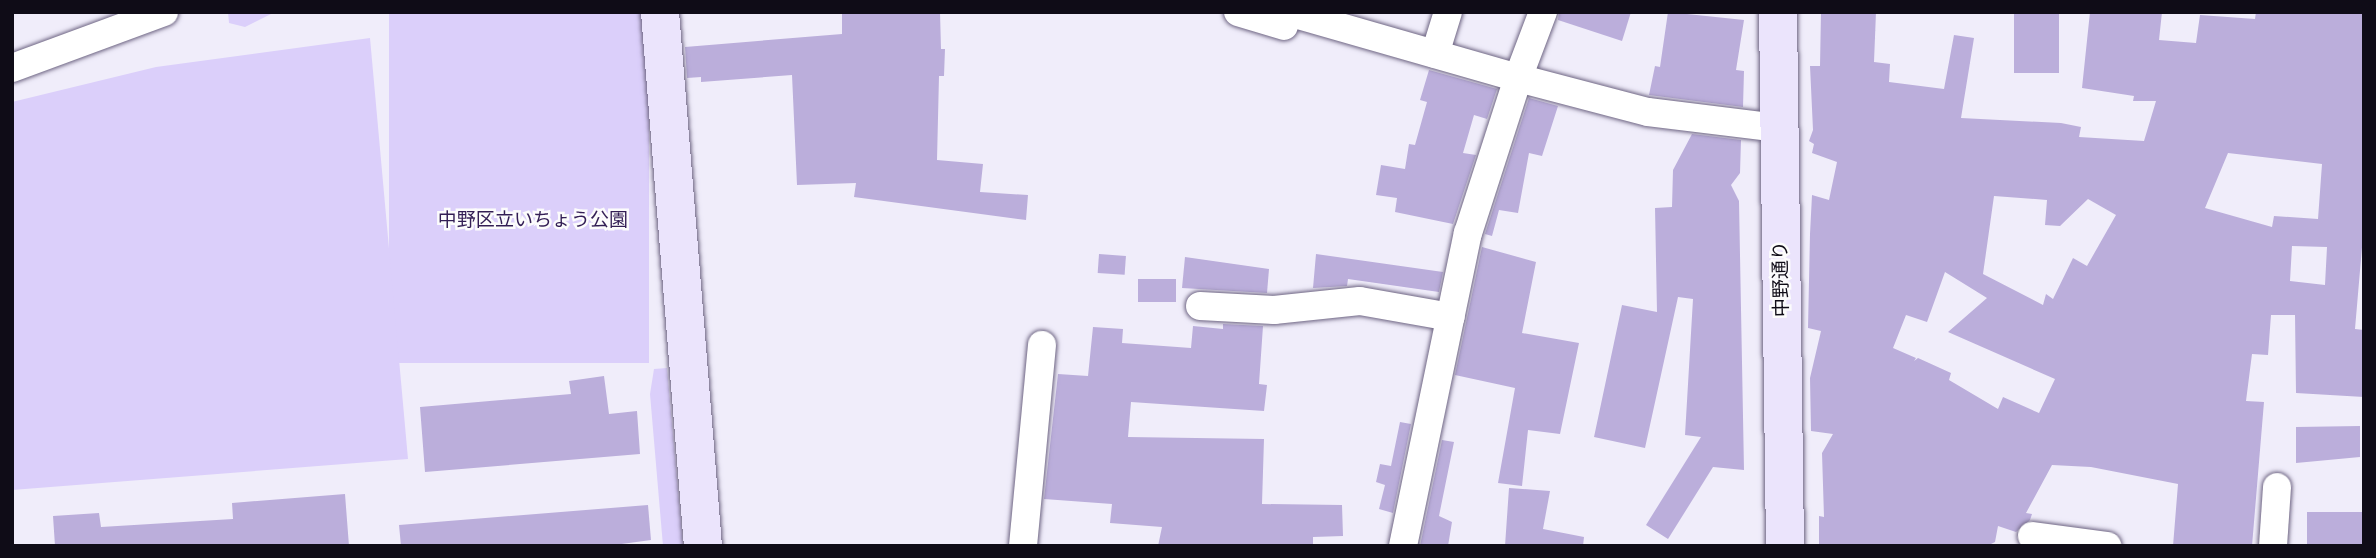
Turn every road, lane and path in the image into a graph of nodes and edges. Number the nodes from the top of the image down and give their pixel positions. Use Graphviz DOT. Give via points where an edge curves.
graph roads {
  1 [pos="164,12"];
  2 [pos="660,12"];
  3 [pos="1238,12"];
  4 [pos="1448,12"];
  5 [pos="1543,12"];
  6 [pos="1778,12"];
  7 [pos="1286,19"];
  8 [pos="1435,54"];
  9 [pos="12,68"];
  10 [pos="1518,78"];
  11 [pos="1779,128"];
  12 [pos="1200,306"];
  13 [pos="1451,317"];
  14 [pos="1042,345"];
  15 [pos="2277,487"];
  16 [pos="2032,536"];
  17 [pos="703,546"];
  18 [pos="1023,546"];
  19 [pos="1404,546"];
  20 [pos="1785,546"];
  21 [pos="2107,546"];
  22 [pos="2273,546"];
  1 -- 9 [label="street"];
  2 -- 17 [label="street"];
  3 -- 7 [label="street"];
  4 -- 8 [label="street"];
  5 -- 10 [label="street"];
  6 -- 11 [label="street, 中野通り"];
  7 -- 8 [label="street"];
  8 -- 10 [label="street"];
  10 -- 11 [label="street" via="1648,112"];
  10 -- 13 [label="street" via="1468,233"];
  11 -- 20 [label="street, 中野通り"];
  12 -- 13 [label="street" via="1274,310 1360,301"];
  13 -- 19 [label="street"];
  14 -- 18 [label="street"];
  15 -- 22 [label="street"];
  16 -- 21 [label="street"];
}
